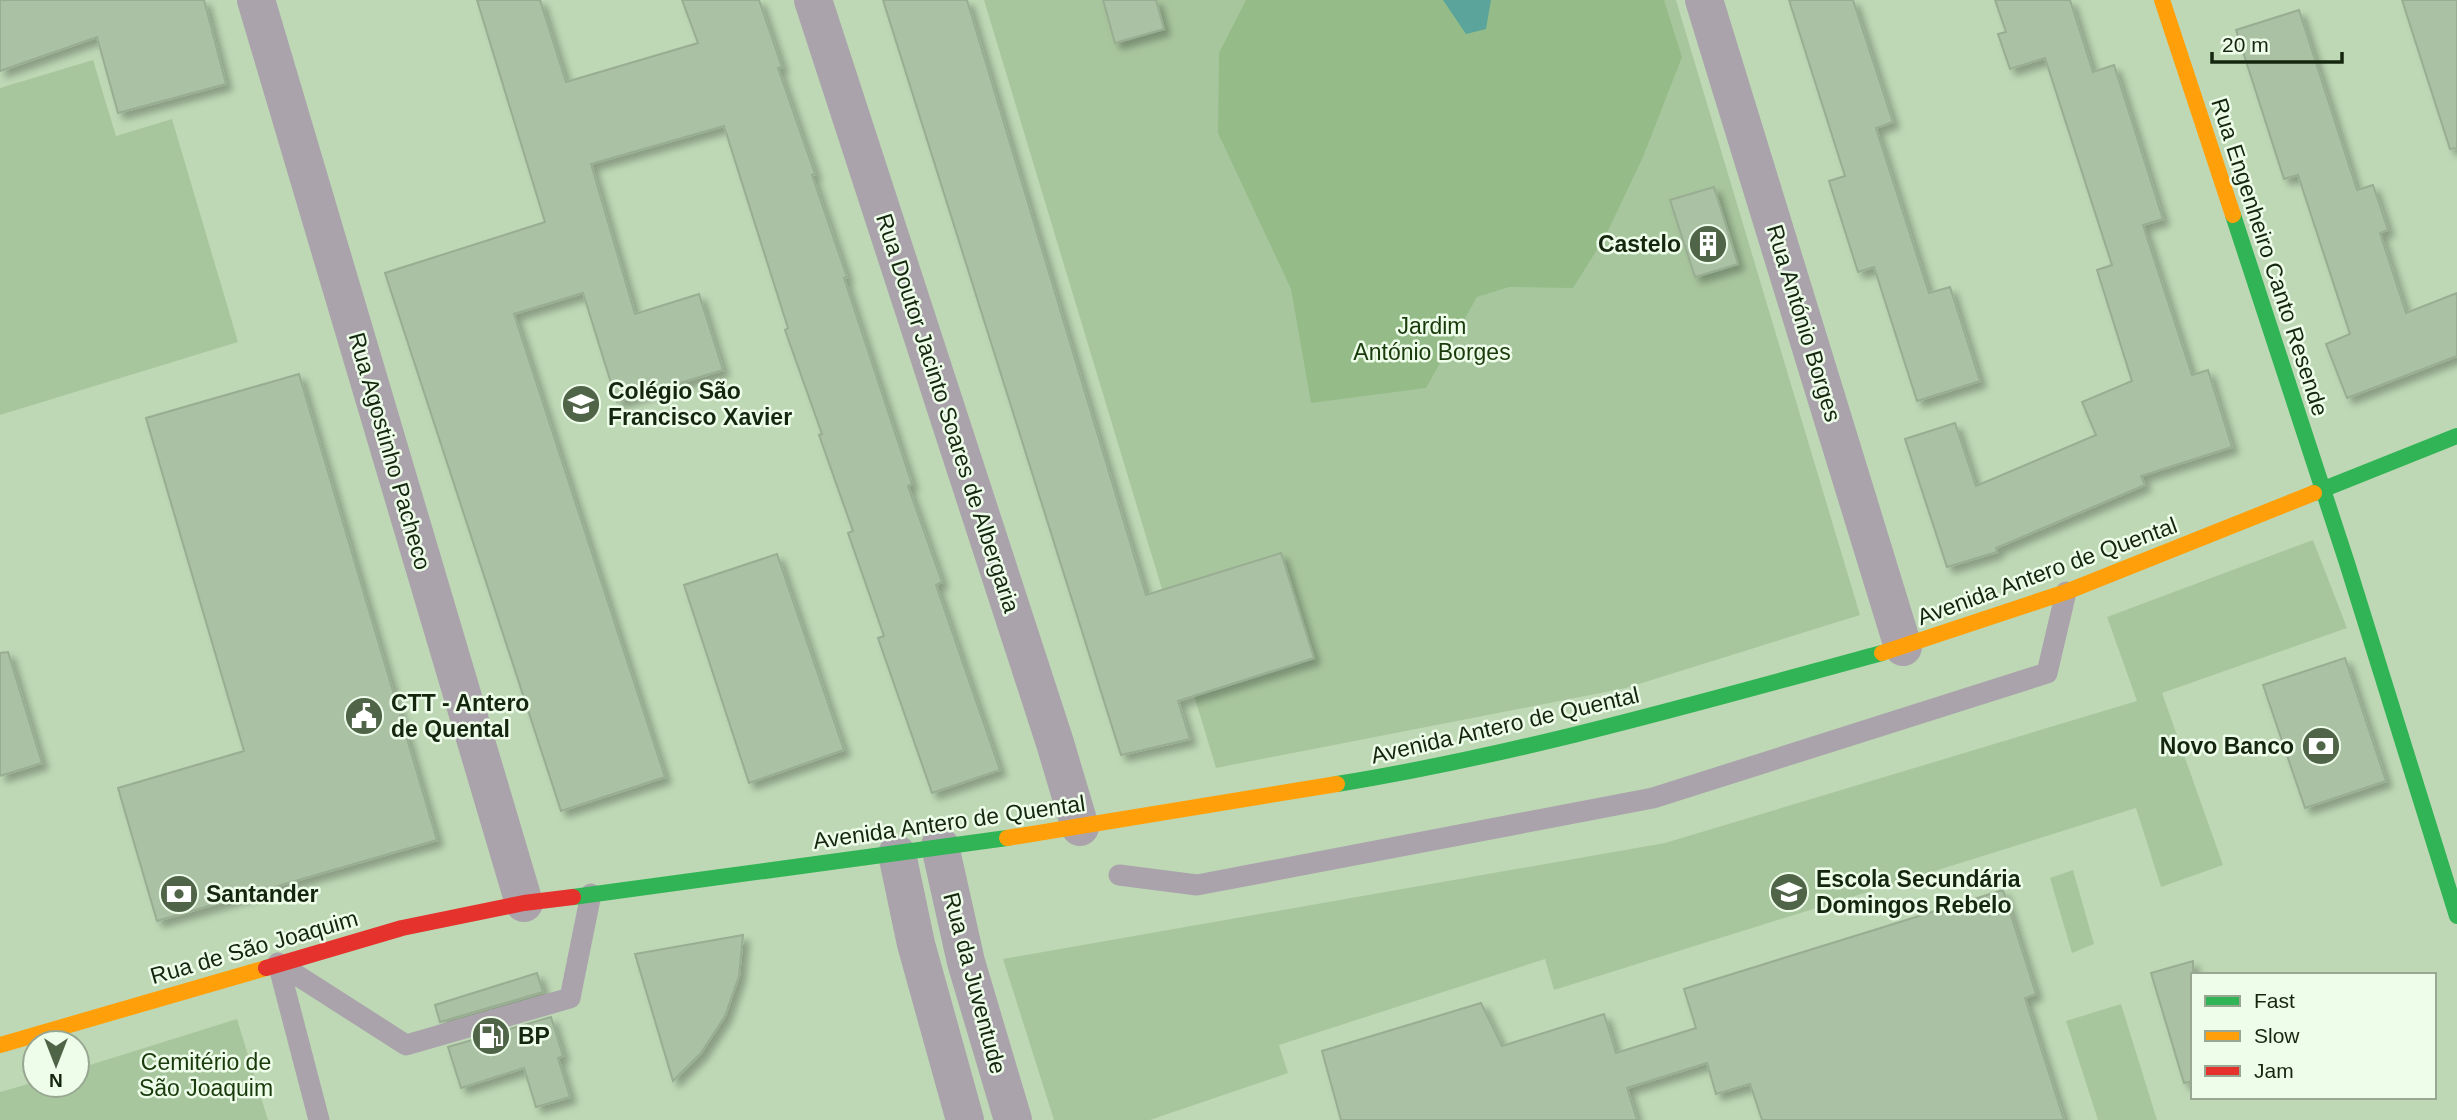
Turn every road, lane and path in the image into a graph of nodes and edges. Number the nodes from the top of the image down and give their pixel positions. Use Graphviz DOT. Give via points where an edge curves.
graph roads {
  1 [pos="256,0"];
  2 [pos="813,0"];
  3 [pos="1704,0"];
  4 [pos="2162,0"];
  5 [pos="2457,436"];
  6 [pos="2323,489"];
  7 [pos="2066,593"];
  8 [pos="1903,647"];
  9 [pos="1080,827"];
  10 [pos="940,846"];
  11 [pos="897,854"];
  12 [pos="1119,876"];
  13 [pos="591,894"];
  14 [pos="524,903"];
  15 [pos="2457,916"];
  16 [pos="278,963"];
  17 [pos="0,1045"];
  18 [pos="319,1120"];
  19 [pos="965,1120"];
  20 [pos="1013,1120"];
  1 -- 14 [label="street, Rua Agostinho Pacheco"];
  2 -- 9 [label="street, Rua Doutor Jacinto Soares de Albergaria"];
  3 -- 8 [label="street, Rua António Borges"];
  4 -- 6 [label="main road, Rua Engenheiro Canto Resende"];
  5 -- 6 [label="main road, Avenida Antero de Quental"];
  6 -- 7 [label="main road, Avenida Antero de Quental"];
  6 -- 15 [label="main road, Rua Engenheiro Canto Resende"];
  7 -- 8 [label="main road, Avenida Antero de Quental"];
  7 -- 12 [label="lane" via="2047,673 1653,798 1197,885"];
  8 -- 9 [label="main road, Avenida Antero de Quental" via="1492,755"];
  9 -- 10 [label="main road, Avenida Antero de Quental"];
  10 -- 11 [label="main road, Avenida Antero de Quental"];
  10 -- 20 [label="street, Rua da Juventude" via="966,962"];
  11 -- 13 [label="main road, Avenida Antero de Quental"];
  11 -- 19 [label="street, Rua da Juventude" via="916,944"];
  13 -- 14 [label="main road, Avenida Antero de Quental"];
  13 -- 16 [label="lane" via="570,998 406,1045"];
  14 -- 16 [label="main road, Rua de São Joaquim" via="402,928"];
  16 -- 17 [label="main road, Rua de São Joaquim"];
  16 -- 18 [label="lane"];
}
